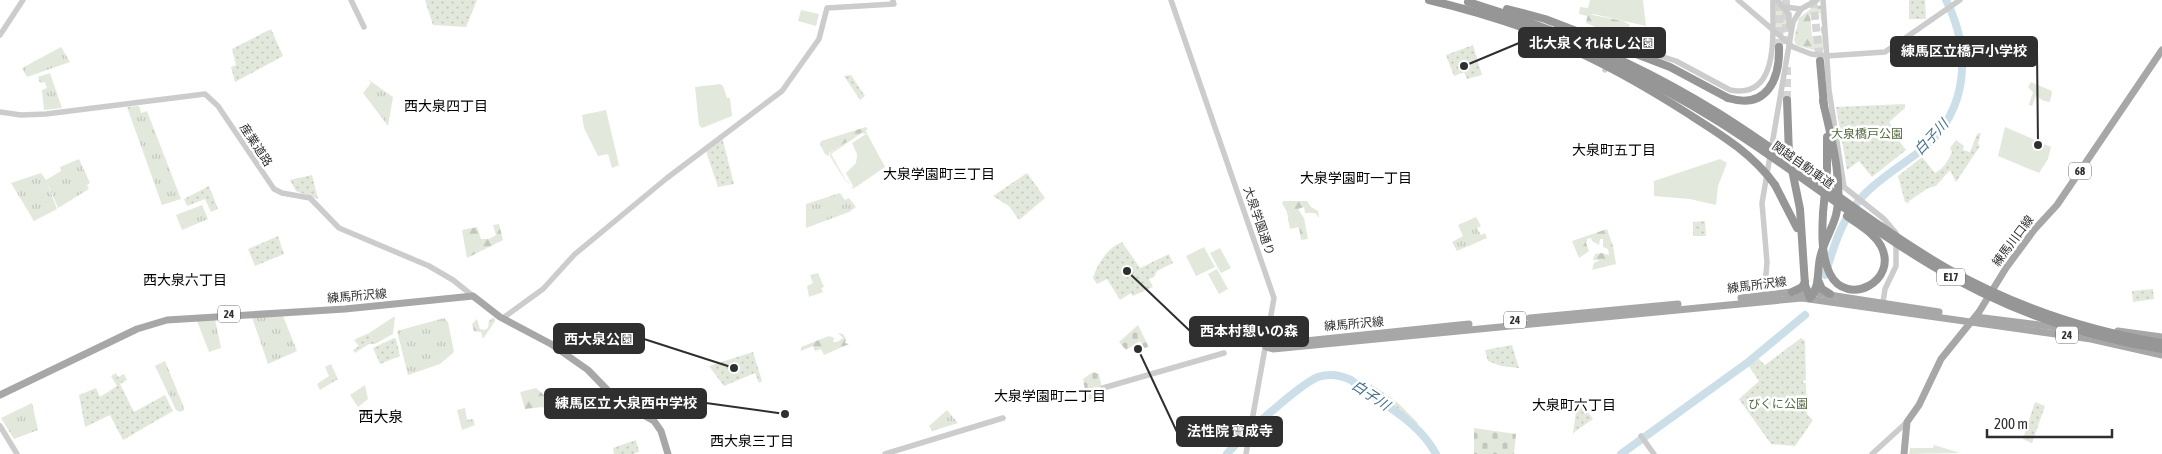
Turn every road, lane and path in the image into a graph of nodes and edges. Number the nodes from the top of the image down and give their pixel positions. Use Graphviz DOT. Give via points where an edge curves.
graph roads {
  1 [pos="23,0"];
  2 [pos="351,0"];
  3 [pos="1171,0"];
  4 [pos="1738,0"];
  5 [pos="1773,0"];
  6 [pos="1777,0"];
  7 [pos="1817,0"];
  8 [pos="1823,0"];
  9 [pos="1960,0"];
  10 [pos="1464,1"];
  11 [pos="894,2"];
  12 [pos="1430,2"];
  13 [pos="1784,6"];
  14 [pos="1802,9"];
  15 [pos="1497,19"];
  16 [pos="364,27"];
  17 [pos="1772,30"];
  18 [pos="0,35"];
  19 [pos="1789,44"];
  20 [pos="1779,47"];
  21 [pos="2162,50"];
  22 [pos="1823,58"];
  23 [pos="1605,70"];
  24 [pos="1787,100"];
  25 [pos="1823,101"];
  26 [pos="0,112"];
  27 [pos="1764,152"];
  28 [pos="1800,234"];
  29 [pos="1818,280"];
  30 [pos="1804,282"];
  31 [pos="1792,292"];
  32 [pos="1810,294"];
  33 [pos="1830,294"];
  34 [pos="473,296"];
  35 [pos="1764,298"];
  36 [pos="1883,302"];
  37 [pos="503,318"];
  38 [pos="1973,319"];
  39 [pos="2152,336"];
  40 [pos="2162,337"];
  41 [pos="2162,342"];
  42 [pos="1266,347"];
  43 [pos="2162,349"];
  44 [pos="2148,352"];
  45 [pos="1224,353"];
  46 [pos="2162,354"];
  47 [pos="1103,388"];
  48 [pos="0,395"];
  49 [pos="1003,418"];
  50 [pos="1907,422"];
  51 [pos="0,426"];
  52 [pos="1641,436"];
  53 [pos="17,454"];
  54 [pos="668,454"];
  55 [pos="885,454"];
  56 [pos="1246,454"];
  57 [pos="1654,454"];
  58 [pos="1872,454"];
  59 [pos="1904,454"];
  1 -- 18 [label="street"];
  2 -- 16 [label="street"];
  3 -- 42 [label="street, 大泉学園通り" via="1272,290 1274,307"];
  4 -- 17 [label="street"];
  5 -- 17 [label="street"];
  6 -- 13 [label="street"];
  7 -- 14 [label="street"];
  8 -- 22 [label="street"];
  9 -- 22 [label="street" via="1885,52"];
  10 -- 20 [label="highway, bridge" via="1552,21 1677,70 1728,98 1750,100 1766,92 1776,76"];
  10 -- 41 [label="highway, 関越自動車道 / E17, bridge" via="1578,39 1674,86 1744,129 1902,240 1970,280 2064,319 2114,334"];
  11 -- 37 [label="street" via="827,8 820,39 782,90 649,192 575,254 542,289"];
  12 -- 15 [label="highway, 関越自動車道 / E17, bridge"];
  13 -- 14 [label="street"];
  13 -- 19 [label="street" via="1789,19"];
  14 -- 19 [label="street" via="1794,18"];
  15 -- 27 [label="highway, 関越自動車道 / E17, bridge" via="1570,44 1624,68 1713,118"];
  15 -- 28 [label="highway, bridge" via="1564,46 1649,90 1743,150 1775,185"];
  17 -- 19 [label="street"];
  17 -- 23 [label="street" via="1769,71 1759,84 1748,90 1727,89 1676,61 1617,42"];
  19 -- 22 [label="street"];
  19 -- 35 [label="street" via="1762,203 1767,262"];
  21 -- 38 [label="main road, 練馬川口線 / 68" via="2057,205 2006,268"];
  22 -- 25 [label="highway"];
  22 -- 36 [label="street" via="1843,185 1896,233 1896,266 1885,289"];
  24 -- 28 [label="highway" via="1789,154 1800,209"];
  25 -- 27 [label="highway, bridge" via="1828,156 1823,213 1824,254 1832,278 1849,289 1861,290 1871,286 1885,266 1884,252 1878,241"];
  25 -- 29 [label="highway" via="1835,160 1838,202 1820,258"];
  26 -- 34 [label="street, 産業道路" via="46,114 204,94 214,101 274,189 310,198 339,228 429,266"];
  27 -- 43 [label="highway, 関越自動車道 / E17, bridge" via="1899,246 1966,285 2015,308 2056,322 2112,339"];
  28 -- 30 [label="highway"];
  29 -- 32 [label="highway"];
  29 -- 33 [label="highway" via="1822,289"];
  30 -- 31 [label="highway" via="1802,287"];
  30 -- 32 [label="highway"];
  31 -- 32 [label="main road, 練馬所沢線 / 24"];
  31 -- 35 [label="main road, 練馬所沢線 / 24"];
  32 -- 33 [label="main road, 練馬所沢線 / 24"];
  32 -- 35 [label="main road, 練馬所沢線 / 24"];
  32 -- 38 [label="main road, 練馬所沢線 / 24"];
  33 -- 36 [label="main road, 練馬所沢線 / 24"];
  34 -- 37 [label="main road"];
  34 -- 48 [label="main road, 練馬所沢線 / 24" via="345,309 167,320 137,329"];
  35 -- 42 [label="main road, 練馬所沢線 / 24" via="1312,339"];
  36 -- 38 [label="main road, 練馬所沢線 / 24"];
  37 -- 54 [label="main road" via="551,344 583,366 618,401 654,421 661,431"];
  38 -- 39 [label="main road, 練馬所沢線 / 24"];
  38 -- 44 [label="main road, 練馬所沢線 / 24"];
  38 -- 50 [label="main road, 練馬川口線 / 68" via="1941,359"];
  39 -- 40 [label="main road, 練馬所沢線 / 24"];
  39 -- 44 [label="main road" via="2158,342 2156,349"];
  41 -- 46 [label="main road"];
  42 -- 56 [label="street, 大泉学園通り"];
  44 -- 46 [label="main road, 練馬所沢線 / 24"];
  45 -- 47 [label="street"];
  49 -- 55 [label="street"];
  50 -- 58 [label="street"];
  50 -- 59 [label="main road, 練馬川口線 / 68"];
  51 -- 53 [label="street"];
  52 -- 57 [label="street"];
}
